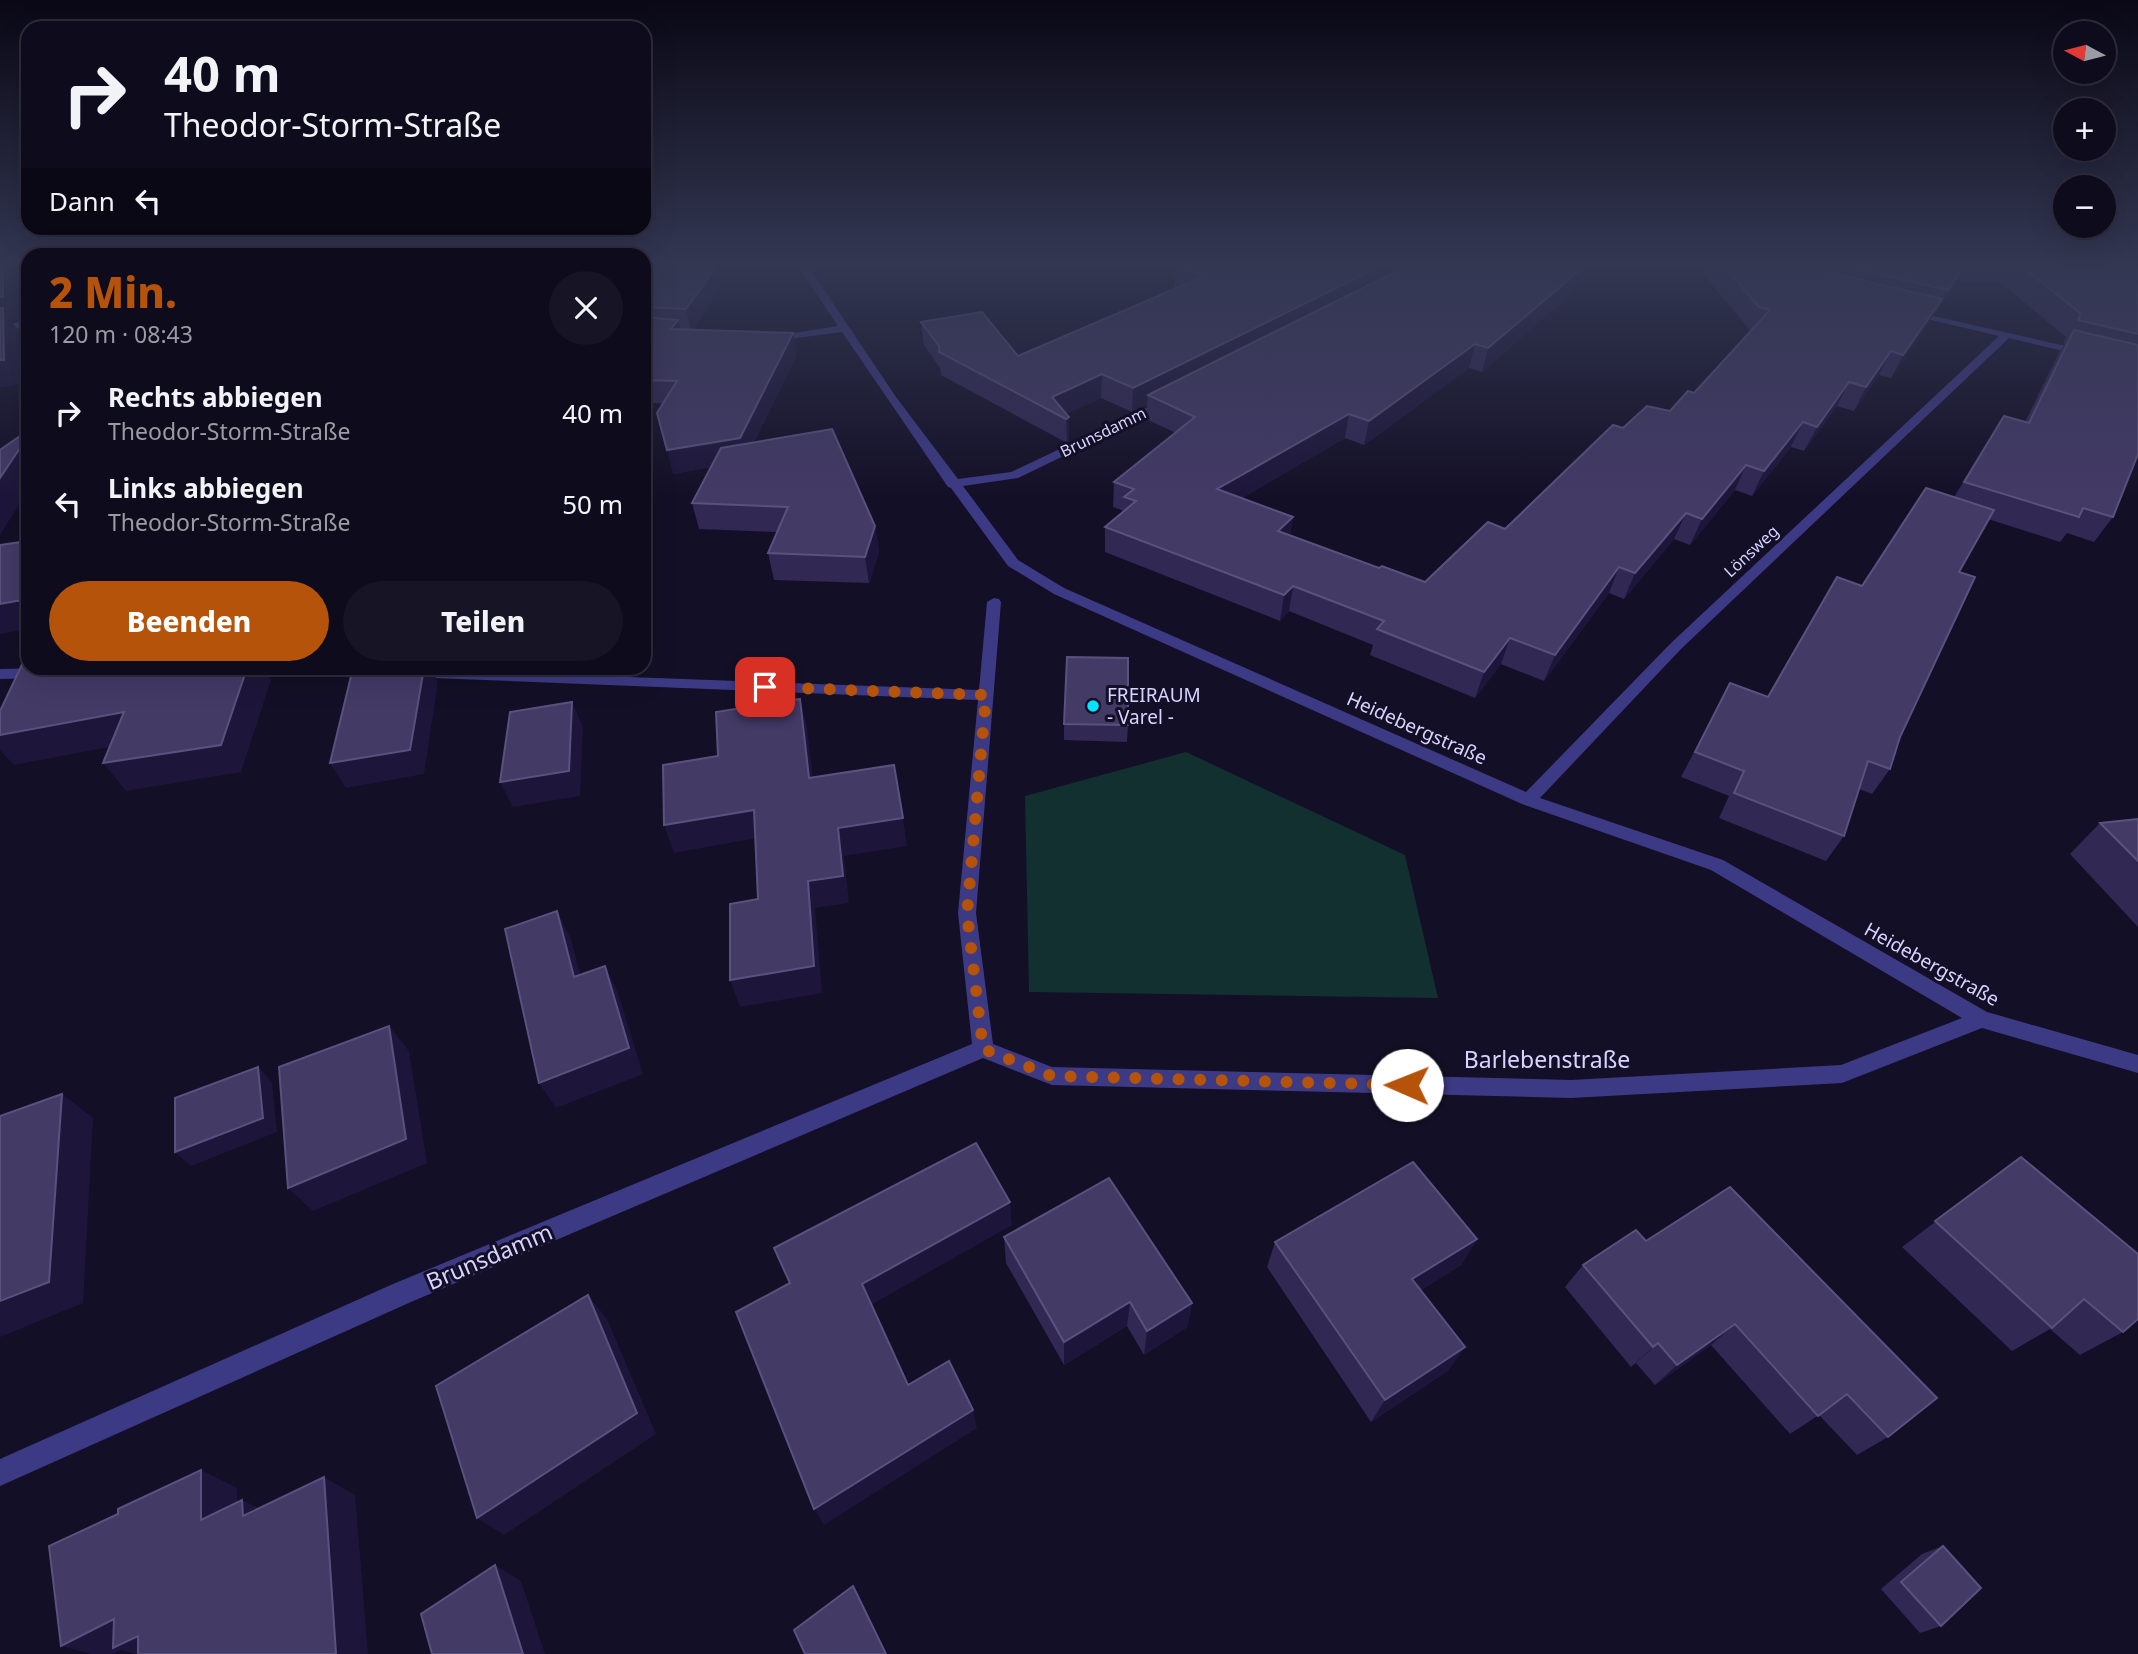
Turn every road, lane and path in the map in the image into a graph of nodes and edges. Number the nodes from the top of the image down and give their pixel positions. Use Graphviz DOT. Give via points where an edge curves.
graph roads {
  1 [pos="855,343"];
  2 [pos="1997,343"];
  3 [pos="2040,343"];
  4 [pos="2098,357"];
  5 [pos="1176,398"];
  6 [pos="952,484"];
  7 [pos="994,602"];
  8 [pos="0,674"];
  9 [pos="21,674"];
  10 [pos="449,675"];
  11 [pos="986,695"];
  12 [pos="1528,800"];
  13 [pos="1981,1019"];
  14 [pos="983,1049"];
  15 [pos="2138,1064"];
  16 [pos="0,1473"];
  1 -- 6 [label="street, Heidebergstraße"];
  2 -- 12 [label="street, Lönsweg" via="1676,646"];
  3 -- 4 [label="street"];
  5 -- 6 [label="street, Brunsdamm" via="1014,475"];
  6 -- 12 [label="street, Heidebergstraße" via="1013,563 1059,591"];
  7 -- 11 [label="street"];
  8 -- 9 [label="street"];
  10 -- 11 [label="street"];
  11 -- 14 [label="street" via="967,914"];
  12 -- 13 [label="street, Heidebergstraße" via="1717,865"];
  13 -- 14 [label="street, Barlebenstraße" via="1842,1074 1571,1088 1052,1076"];
  13 -- 15 [label="street, Heidebergstraße"];
  14 -- 16 [label="street, Brunsdamm" via="402,1293"];
}
